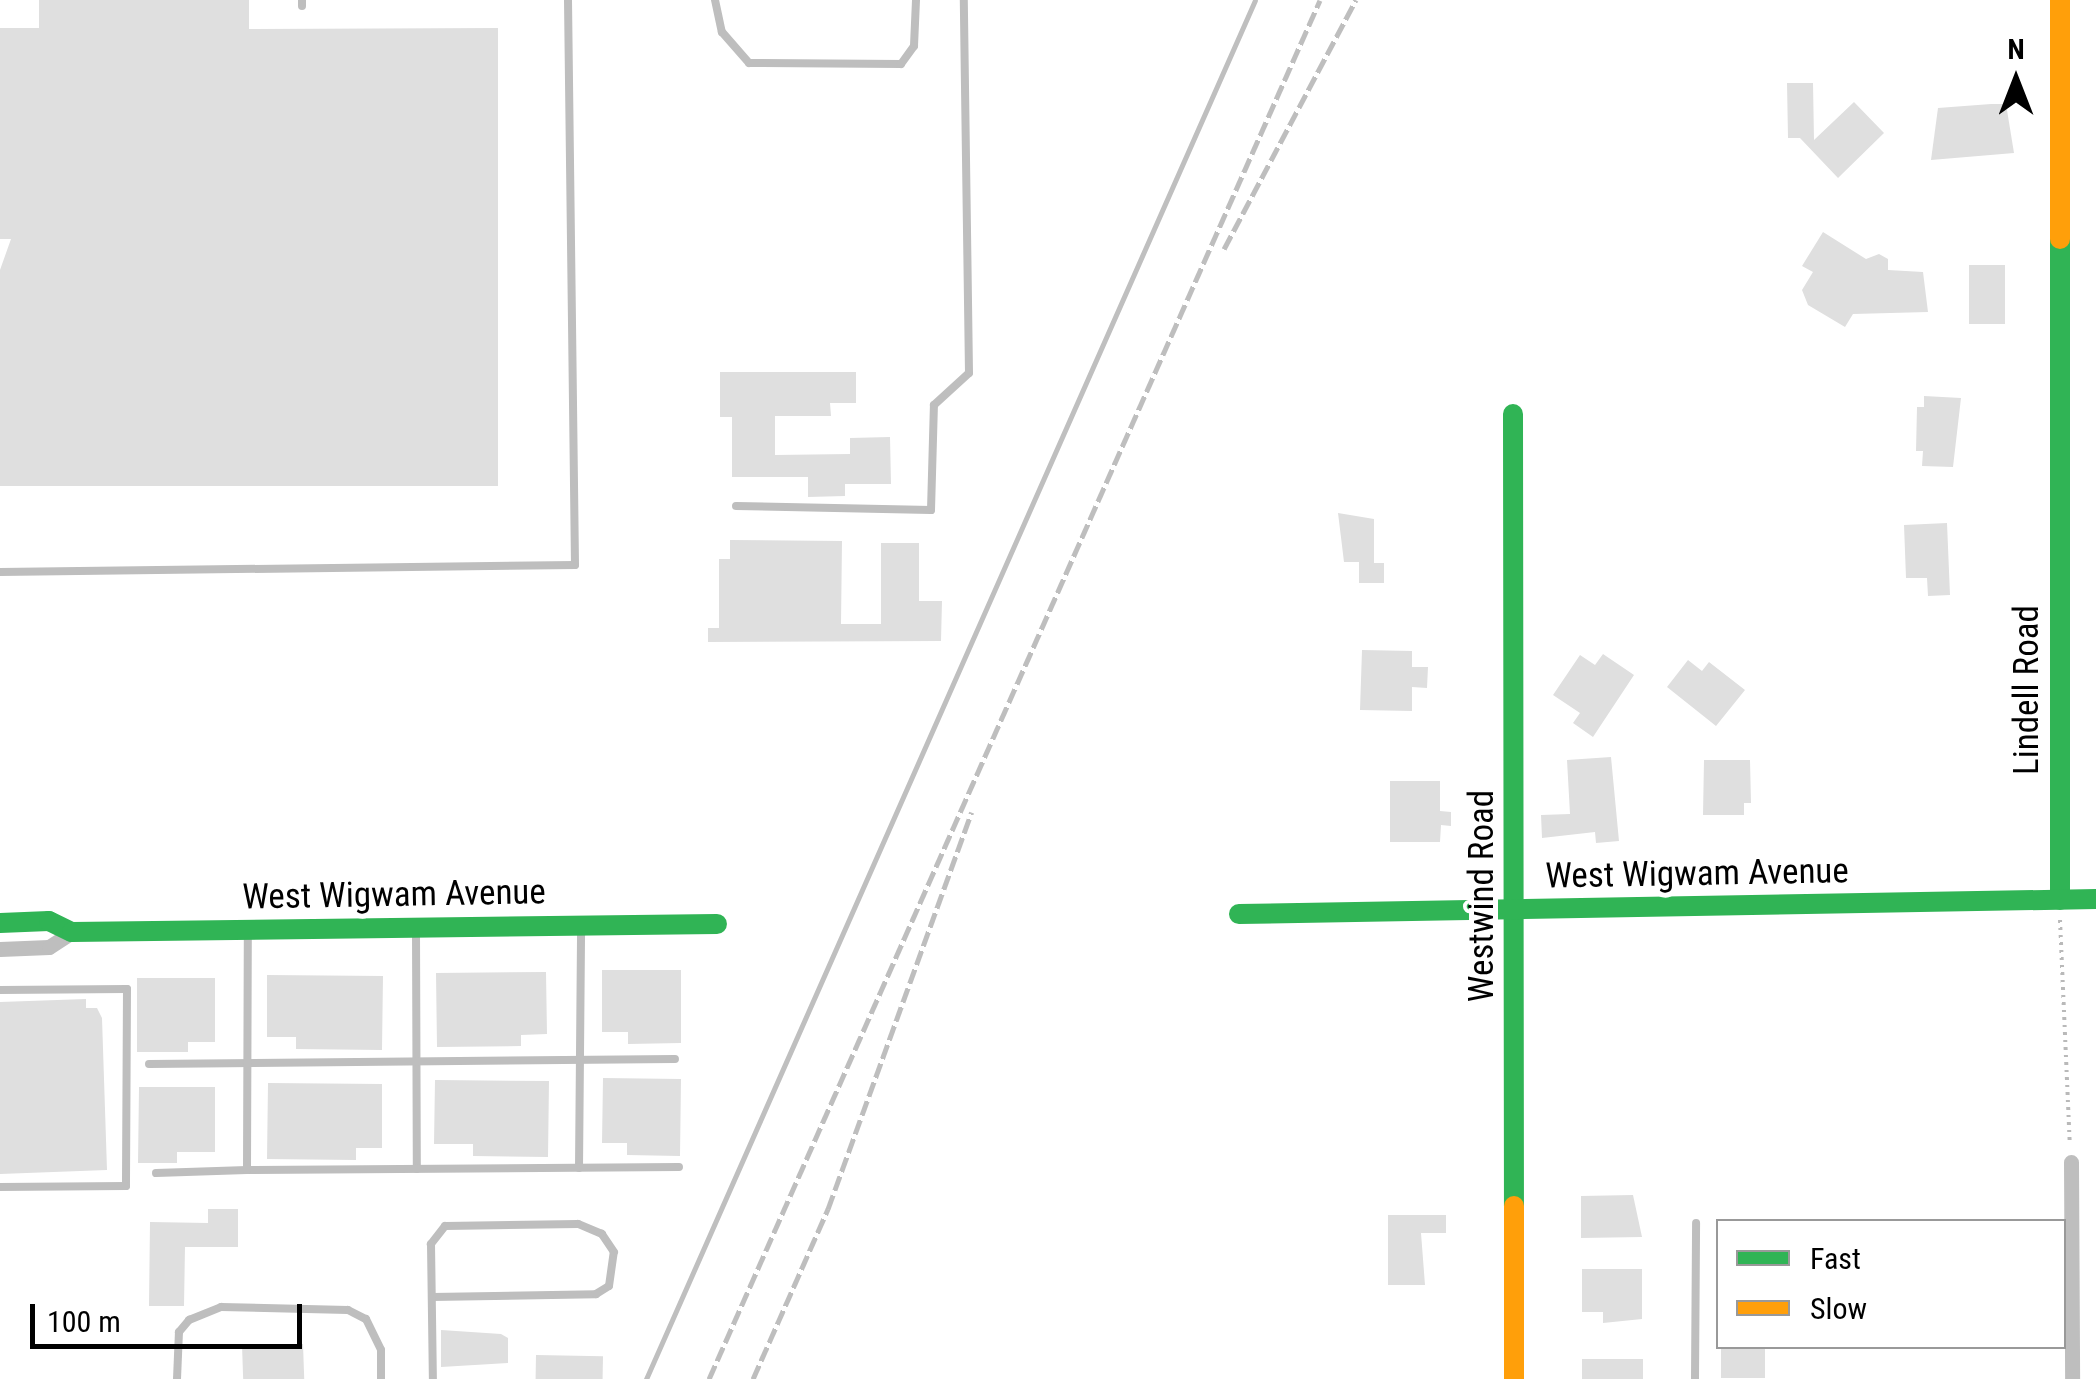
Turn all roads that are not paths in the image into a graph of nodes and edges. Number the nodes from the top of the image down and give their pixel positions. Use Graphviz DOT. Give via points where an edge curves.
graph roads {
  1 [pos="568,0"];
  2 [pos="715,0"];
  3 [pos="916,0"];
  4 [pos="964,0"];
  5 [pos="2060,0"];
  6 [pos="1514,414"];
  7 [pos="736,506"];
  8 [pos="0,572"];
  9 [pos="2060,900"];
  10 [pos="2096,900"];
  11 [pos="1514,910"];
  12 [pos="1239,914"];
  13 [pos="0,922"];
  14 [pos="718,924"];
  15 [pos="581,926"];
  16 [pos="416,928"];
  17 [pos="248,930"];
  18 [pos="72,932"];
  19 [pos="0,949"];
  20 [pos="0,990"];
  21 [pos="675,1058"];
  22 [pos="580,1060"];
  23 [pos="417,1063"];
  24 [pos="149,1064"];
  25 [pos="248,1064"];
  26 [pos="2070,1162"];
  27 [pos="579,1168"];
  28 [pos="679,1168"];
  29 [pos="417,1169"];
  30 [pos="247,1170"];
  31 [pos="156,1172"];
  32 [pos="0,1187"];
  33 [pos="1696,1223"];
  34 [pos="432,1297"];
  35 [pos="177,1379"];
  36 [pos="381,1379"];
  37 [pos="433,1379"];
  38 [pos="1514,1379"];
  39 [pos="1696,1379"];
  40 [pos="2072,1379"];
  1 -- 8 [label="lane" via="574,565"];
  2 -- 3 [label="lane" via="722,32 749,63 901,64 914,46"];
  4 -- 7 [label="lane" via="970,373 934,406 931,510"];
  5 -- 9 [label="street, Lindell Road"];
  6 -- 11 [label="street, Westwind Road"];
  9 -- 10 [label="street, West Wigwam Avenue"];
  9 -- 11 [label="street, West Wigwam Avenue"];
  11 -- 12 [label="street, West Wigwam Avenue"];
  11 -- 38 [label="street, Westwind Road"];
  13 -- 18 [label="street, West Wigwam Avenue" via="50,921"];
  14 -- 15 [label="street, West Wigwam Avenue"];
  15 -- 16 [label="street, West Wigwam Avenue"];
  15 -- 22 [label="lane"];
  16 -- 17 [label="street, West Wigwam Avenue"];
  16 -- 23 [label="lane"];
  17 -- 18 [label="street, West Wigwam Avenue"];
  17 -- 25 [label="lane"];
  18 -- 19 [label="street, West Wigwam Avenue" via="49,947"];
  20 -- 32 [label="lane" via="127,989 126,1186"];
  21 -- 22 [label="lane"];
  22 -- 23 [label="lane"];
  22 -- 27 [label="lane"];
  23 -- 25 [label="lane"];
  23 -- 29 [label="lane"];
  24 -- 25 [label="lane"];
  25 -- 30 [label="lane"];
  26 -- 40 [label="street"];
  27 -- 28 [label="lane"];
  27 -- 29 [label="lane"];
  29 -- 30 [label="lane"];
  30 -- 31 [label="lane"];
  33 -- 39 [label="lane"];
  34 -- 34 [label="lane" via="431,1244 445,1226 578,1224 602,1234 614,1252 609,1286 596,1294"];
  34 -- 37 [label="lane"];
  35 -- 36 [label="lane" via="179,1332 189,1320 221,1307 348,1310 366,1319"];
}
